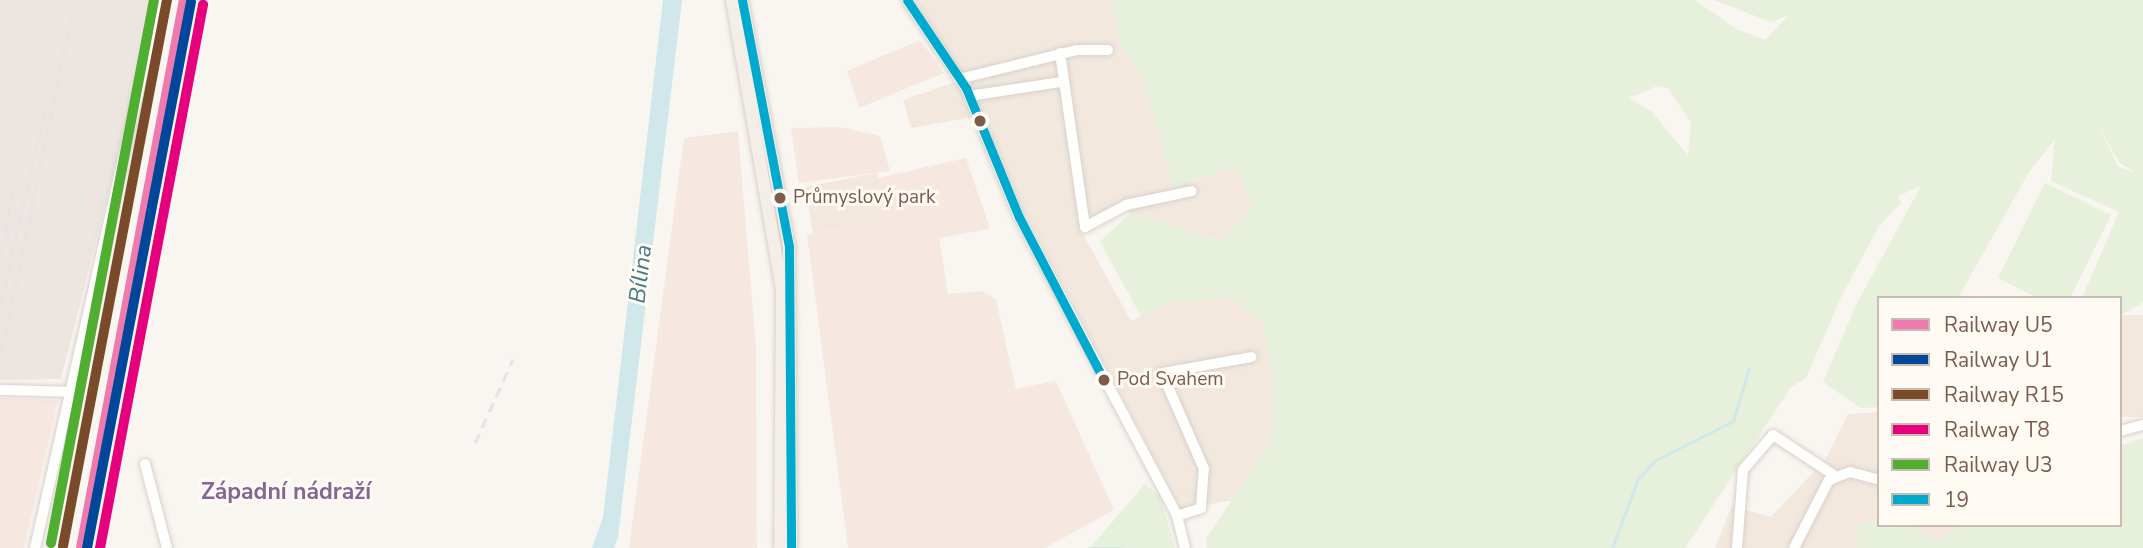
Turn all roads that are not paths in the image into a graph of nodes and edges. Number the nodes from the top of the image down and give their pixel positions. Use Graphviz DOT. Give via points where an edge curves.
graph roads {
  1 [pos="159,0"];
  2 [pos="732,0"];
  3 [pos="742,0"];
  4 [pos="907,0"];
  5 [pos="1108,50"];
  6 [pos="1060,53"];
  7 [pos="959,79"];
  8 [pos="1060,82"];
  9 [pos="969,96"];
  10 [pos="1192,191"];
  11 [pos="1252,357"];
  12 [pos="0,390"];
  13 [pos="71,392"];
  14 [pos="2143,425"];
  15 [pos="2122,430"];
  16 [pos="145,464"];
  17 [pos="1834,475"];
  18 [pos="1877,479"];
  19 [pos="1177,516"];
  20 [pos="35,548"];
  21 [pos="167,548"];
  22 [pos="780,548"];
  23 [pos="791,548"];
  24 [pos="1185,548"];
  25 [pos="1737,548"];
  26 [pos="1794,548"];
  1 -- 13 [label="street"];
  2 -- 22 [label="main road" via="782,288"];
  3 -- 23 [label="main road" via="789,246"];
  4 -- 7 [label="street"];
  5 -- 6 [label="street"];
  6 -- 7 [label="street"];
  6 -- 8 [label="street"];
  7 -- 9 [label="street"];
  8 -- 9 [label="street"];
  8 -- 10 [label="street" via="1085,227 1126,205"];
  9 -- 19 [label="street" via="1019,217"];
  11 -- 19 [label="street" via="1162,373 1204,469 1202,508"];
  12 -- 13 [label="street"];
  13 -- 20 [label="street"];
  14 -- 15 [label="street"];
  16 -- 21 [label="street"];
  17 -- 18 [label="street" via="1850,472"];
  17 -- 25 [label="street" via="1773,435 1744,470"];
  17 -- 26 [label="street"];
  19 -- 24 [label="street"];
}
